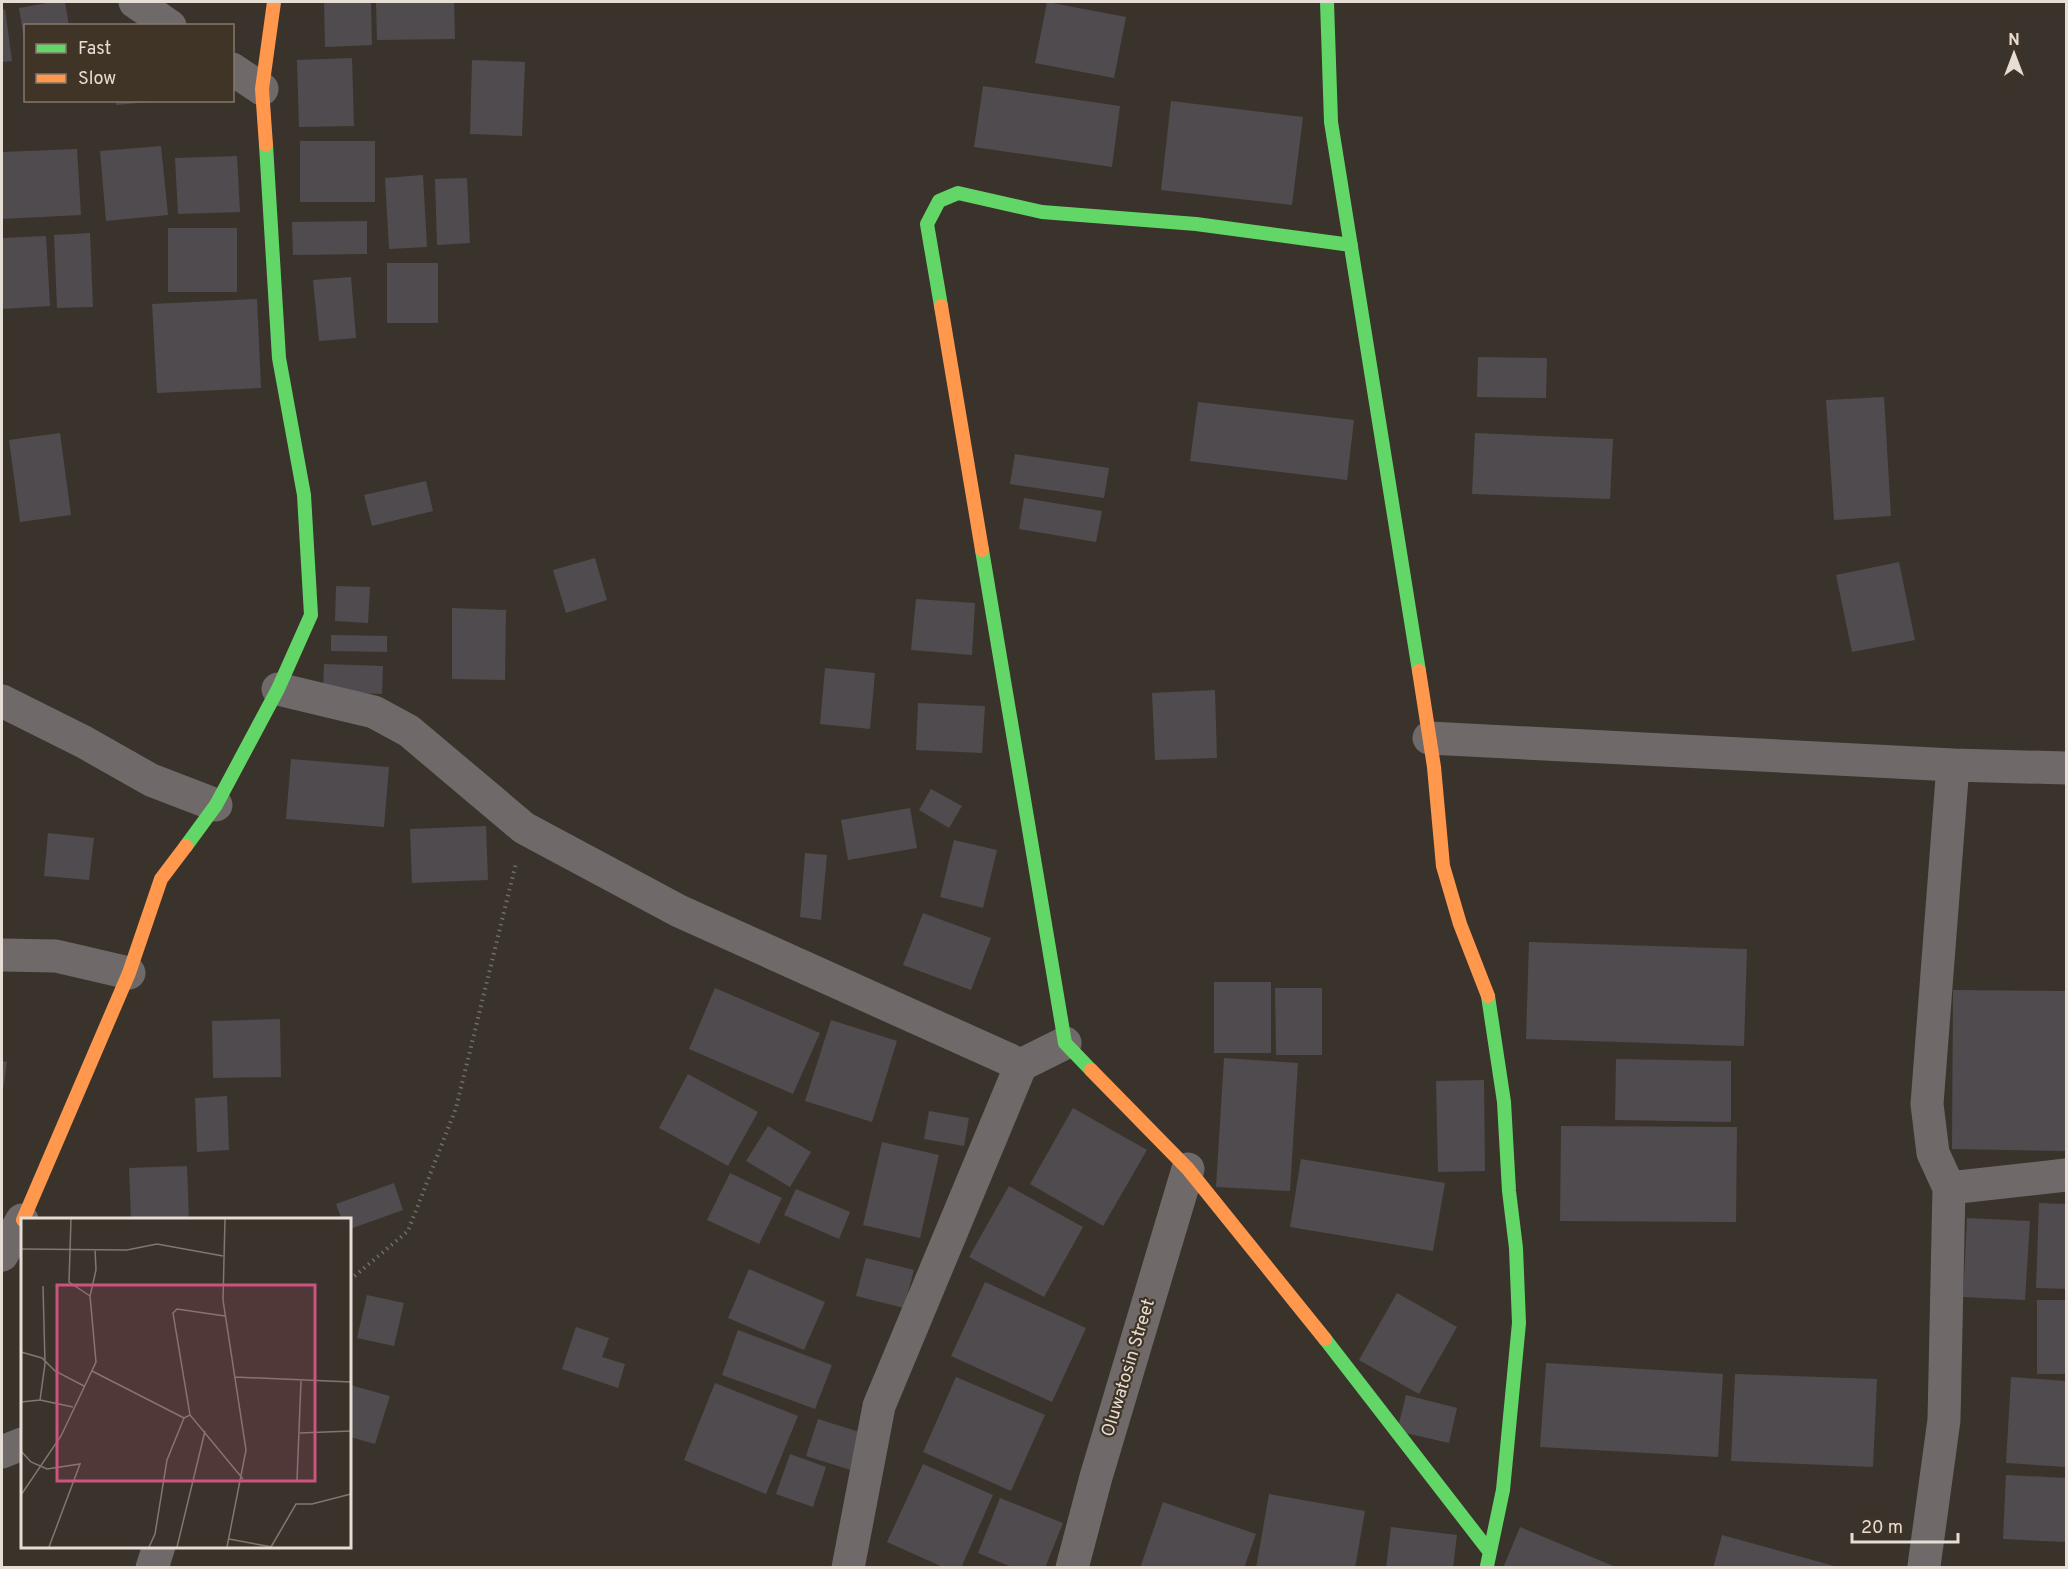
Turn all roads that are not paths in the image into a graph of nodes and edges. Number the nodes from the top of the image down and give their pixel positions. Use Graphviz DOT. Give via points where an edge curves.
graph roads {
  1 [pos="135,2"];
  2 [pos="274,2"];
  3 [pos="1327,2"];
  4 [pos="167,24"];
  5 [pos="234,70"];
  6 [pos="262,89"];
  7 [pos="1351,245"];
  8 [pos="278,689"];
  9 [pos="2,701"];
  10 [pos="1429,738"];
  11 [pos="1953,765"];
  12 [pos="2067,768"];
  13 [pos="216,805"];
  14 [pos="2,955"];
  15 [pos="129,974"];
  16 [pos="1065,1043"];
  17 [pos="1021,1065"];
  18 [pos="1188,1169"];
  19 [pos="2067,1175"];
  20 [pos="1949,1188"];
  21 [pos="24,1218"];
  22 [pos="21,1223"];
  23 [pos="2,1255"];
  24 [pos="21,1444"];
  25 [pos="2,1452"];
  26 [pos="158,1548"];
  27 [pos="1489,1551"];
  28 [pos="1924,1566"];
  29 [pos="152,1568"];
  30 [pos="848,1568"];
  31 [pos="1072,1568"];
  32 [pos="1486,1568"];
  1 -- 4 [label="street"];
  2 -- 6 [label="street"];
  3 -- 7 [label="street" via="1332,122"];
  5 -- 6 [label="street"];
  6 -- 8 [label="street" via="279,358 304,495 310,615"];
  7 -- 10 [label="street"];
  7 -- 16 [label="street" via="1196,224 1042,212 958,193 939,201 927,224"];
  8 -- 13 [label="street"];
  8 -- 17 [label="street" via="374,712 409,731 524,828 679,911"];
  9 -- 13 [label="street" via="151,780"];
  10 -- 11 [label="street"];
  10 -- 27 [label="street" via="1443,866 1460,924 1488,993 1503,1102 1516,1248 1519,1323 1503,1490"];
  11 -- 12 [label="street"];
  11 -- 20 [label="street" via="1927,1104 1933,1153"];
  13 -- 15 [label="street" via="161,879"];
  14 -- 15 [label="street" via="56,956"];
  15 -- 21 [label="street"];
  16 -- 17 [label="street"];
  16 -- 18 [label="street"];
  17 -- 30 [label="street" via="879,1406"];
  18 -- 27 [label="street"];
  18 -- 31 [label="street, Oluwatosin Street"];
  19 -- 20 [label="street"];
  20 -- 28 [label="street" via="1944,1420"];
  22 -- 23 [label="street"];
  24 -- 25 [label="street"];
  26 -- 29 [label="street"];
  27 -- 32 [label="street"];
}
